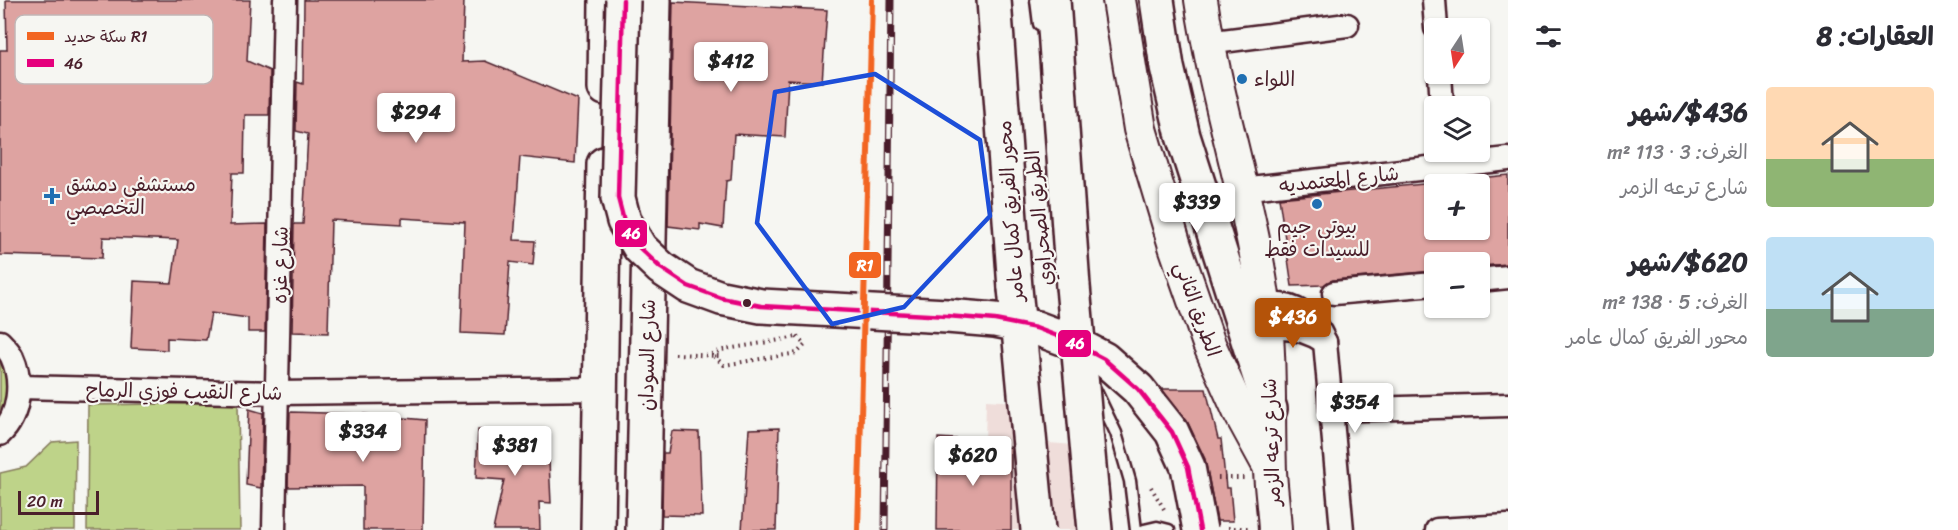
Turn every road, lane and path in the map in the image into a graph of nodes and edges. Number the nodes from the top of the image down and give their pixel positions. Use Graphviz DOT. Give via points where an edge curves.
graph roads {
  1 [pos="285,0"];
  2 [pos="606,0"];
  3 [pos="623,0"];
  4 [pos="654,0"];
  5 [pos="994,0"];
  6 [pos="1036,0"];
  7 [pos="1053,0"];
  8 [pos="1119,0"];
  9 [pos="1157,0"];
  10 [pos="1201,0"];
  11 [pos="1434,0"];
  12 [pos="1435,18"];
  13 [pos="1347,26"];
  14 [pos="1040,35"];
  15 [pos="1207,43"];
  16 [pos="1490,159"];
  17 [pos="1508,159"];
  18 [pos="1432,162"];
  19 [pos="1241,189"];
  20 [pos="1061,276"];
  21 [pos="1508,277"];
  22 [pos="1490,279"];
  23 [pos="1424,285"];
  24 [pos="1334,293"];
  25 [pos="1265,317"];
  26 [pos="0,342"];
  27 [pos="647,354"];
  28 [pos="711,354"];
  29 [pos="719,356"];
  30 [pos="19,387"];
  31 [pos="602,389"];
  32 [pos="277,393"];
  33 [pos="1508,405"];
  34 [pos="1270,410"];
  35 [pos="1332,410"];
  36 [pos="0,434"];
  37 [pos="1270,470"];
  38 [pos="1508,526"];
  39 [pos="274,530"];
  40 [pos="598,530"];
  41 [pos="643,530"];
  42 [pos="1038,530"];
  43 [pos="1095,530"];
  44 [pos="1136,530"];
  45 [pos="1144,530"];
  46 [pos="1169,530"];
  47 [pos="1200,530"];
  48 [pos="1275,530"];
  49 [pos="1342,530"];
  50 [pos="1437,530"];
  1 -- 32 [label="street, شارع غزه"];
  2 -- 31 [label="main road"];
  3 -- 47 [label="main road, bridge" via="618,198 624,220 640,248 661,268 688,286 761,306 995,320 1036,328 1068,340 1104,359 1138,389 1172,432 1188,468"];
  4 -- 27 [label="main road, شارع السودان"];
  5 -- 42 [label="main road, محور الفريق كمال عامر, bridge"];
  6 -- 14 [label="lane"];
  7 -- 43 [label="main road, bridge"];
  8 -- 37 [label="street, الطريق الثاني" via="1140,129 1175,246 1209,344"];
  9 -- 34 [label="main road" via="1183,136"];
  10 -- 15 [label="street, شارع ترعه الزمر"];
  11 -- 12 [label="street"];
  13 -- 15 [label="street"];
  15 -- 19 [label="street, شارع ترعه الزمر"];
  16 -- 17 [label="street, شارع المعتمديه"];
  18 -- 19 [label="street, شارع المعتمديه"];
  19 -- 25 [label="street, شارع ترعه الزمر" via="1255,247"];
  20 -- 44 [label="lane, الطريق الصحراوي" via="1086,367 1116,433 1130,481"];
  21 -- 22 [label="street"];
  23 -- 24 [label="street"];
  25 -- 34 [label="street, شارع ترعه الزمر"];
  25 -- 35 [label="street" via="1325,342"];
  26 -- 30 [label="street" via="12,356"];
  27 -- 28 [label="path"];
  27 -- 41 [label="main road, شارع السودان"];
  28 -- 28 [label="path" via="797,337 805,345 797,353 724,365"];
  28 -- 29 [label="path"];
  30 -- 32 [label="street, شارع النقيب فوزي الرماح"];
  30 -- 36 [label="street" via="15,410"];
  31 -- 32 [label="street, شارع النقيب فوزي الرماح"];
  31 -- 40 [label="main road"];
  32 -- 39 [label="street, شارع غزه"];
  33 -- 35 [label="street"];
  34 -- 37 [label="street, شارع ترعه الزمر"];
  35 -- 49 [label="street"];
  37 -- 48 [label="street, شارع ترعه الزمر"];
  38 -- 50 [label="street"];
  45 -- 46 [label="lane"];
}
